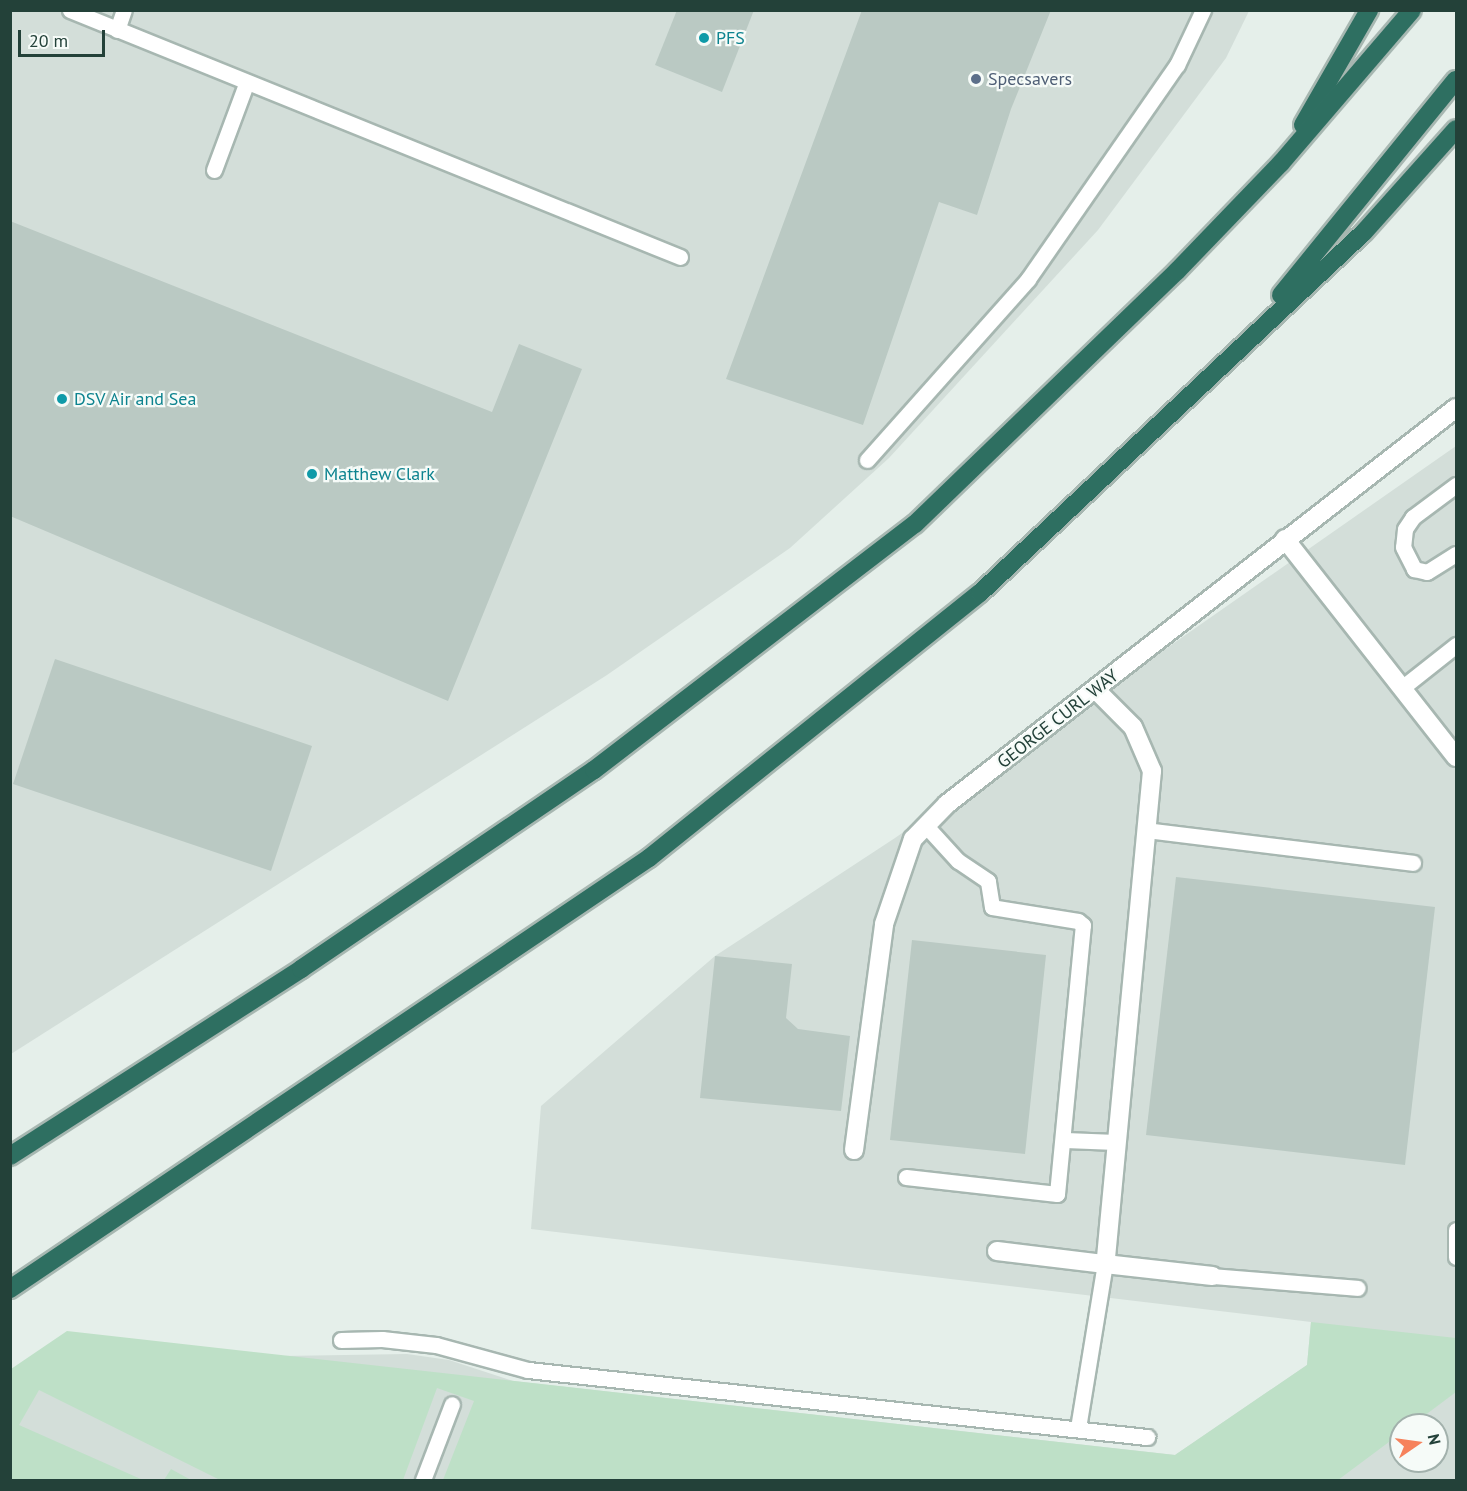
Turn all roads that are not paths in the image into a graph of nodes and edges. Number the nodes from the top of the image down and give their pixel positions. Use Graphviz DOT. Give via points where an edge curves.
graph roads {
  1 [pos="70,10"];
  2 [pos="124,10"];
  3 [pos="1203,10"];
  4 [pos="1369,10"];
  5 [pos="1412,10"];
  6 [pos="117,30"];
  7 [pos="1456,80"];
  8 [pos="246,84"];
  9 [pos="1456,129"];
  10 [pos="1281,163"];
  11 [pos="214,171"];
  12 [pos="680,257"];
  13 [pos="1242,344"];
  14 [pos="1456,408"];
  15 [pos="867,460"];
  16 [pos="1456,485"];
  17 [pos="1285,539"];
  18 [pos="1456,554"];
  19 [pos="1456,645"];
  20 [pos="1403,687"];
  21 [pos="1096,690"];
  22 [pos="1456,758"];
  23 [pos="926,826"];
  24 [pos="1146,830"];
  25 [pos="1413,863"];
  26 [pos="1065,1140"];
  27 [pos="1116,1142"];
  28 [pos="854,1150"];
  29 [pos="10,1156"];
  30 [pos="906,1178"];
  31 [pos="1456,1230"];
  32 [pos="997,1251"];
  33 [pos="1456,1257"];
  34 [pos="1105,1264"];
  35 [pos="1212,1276"];
  36 [pos="1358,1288"];
  37 [pos="10,1289"];
  38 [pos="341,1340"];
  39 [pos="452,1404"];
  40 [pos="1078,1428"];
  41 [pos="1148,1437"];
  42 [pos="423,1480"];
  1 -- 6 [label="lane"];
  2 -- 6 [label="lane"];
  3 -- 15 [label="lane" via="1177,65 1028,279"];
  4 -- 10 [label="highway"];
  5 -- 10 [label="highway"];
  6 -- 8 [label="lane"];
  7 -- 13 [label="highway"];
  8 -- 11 [label="lane"];
  8 -- 12 [label="lane"];
  9 -- 13 [label="highway" via="1364,232"];
  10 -- 29 [label="highway" via="1058,389 905,531 594,770 301,969"];
  13 -- 37 [label="highway" via="980,593 649,858"];
  14 -- 17 [label="street, GEORGE CURL WAY"];
  16 -- 18 [label="lane" via="1413,517 1405,529 1403,547 1413,569 1427,572"];
  17 -- 20 [label="street"];
  17 -- 21 [label="street, GEORGE CURL WAY"];
  19 -- 20 [label="lane"];
  20 -- 22 [label="street"];
  21 -- 23 [label="street, GEORGE CURL WAY" via="946,804"];
  21 -- 24 [label="street" via="1133,727 1152,771"];
  23 -- 26 [label="lane" via="958,861 988,881 992,908 1078,921 1083,925"];
  23 -- 28 [label="street, GEORGE CURL WAY" via="913,839 884,924"];
  24 -- 25 [label="lane"];
  24 -- 27 [label="street"];
  26 -- 27 [label="lane"];
  26 -- 30 [label="lane" via="1057,1194"];
  27 -- 34 [label="street"];
  31 -- 33 [label="lane"];
  32 -- 34 [label="street"];
  34 -- 35 [label="street"];
  34 -- 40 [label="lane"];
  35 -- 36 [label="lane"];
  38 -- 40 [label="lane" via="382,1339 436,1345 528,1370"];
  39 -- 42 [label="lane"];
  40 -- 41 [label="lane"];
}
